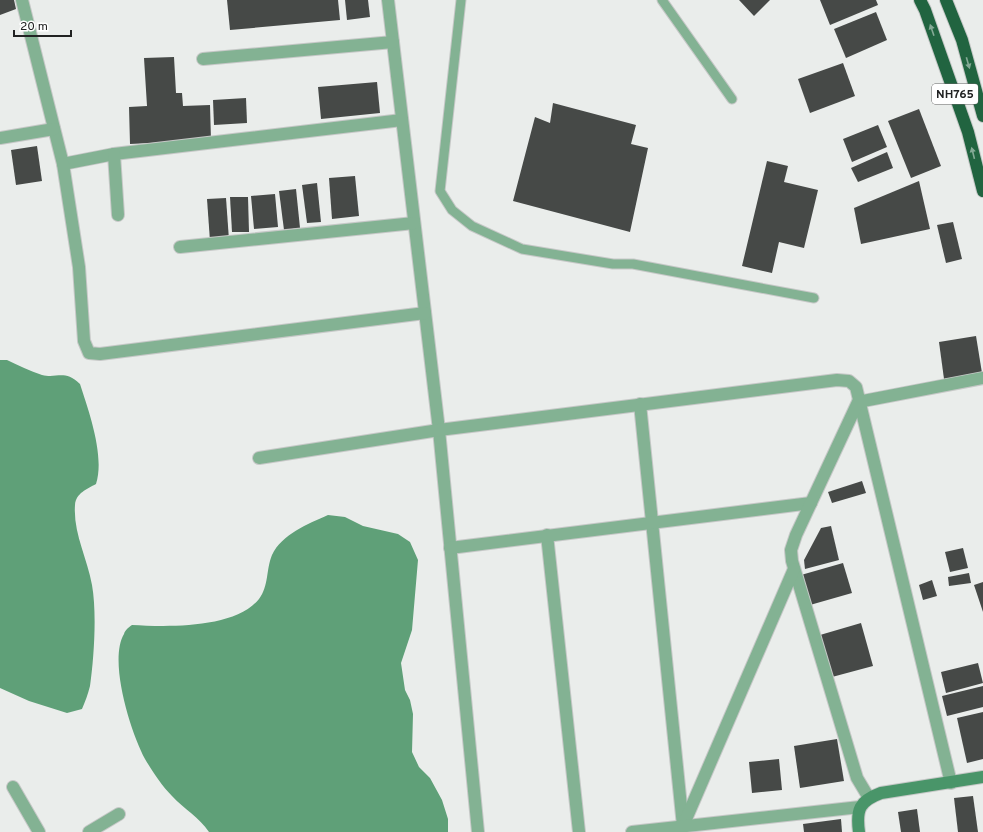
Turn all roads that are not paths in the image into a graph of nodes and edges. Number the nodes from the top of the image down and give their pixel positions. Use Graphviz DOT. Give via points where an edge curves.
graph roads {
  1 [pos="22,0"];
  2 [pos="388,0"];
  3 [pos="461,0"];
  4 [pos="662,0"];
  5 [pos="920,0"];
  6 [pos="946,0"];
  7 [pos="393,42"];
  8 [pos="203,59"];
  9 [pos="732,98"];
  10 [pos="983,116"];
  11 [pos="402,120"];
  12 [pos="54,129"];
  13 [pos="0,138"];
  14 [pos="114,154"];
  15 [pos="63,164"];
  16 [pos="983,191"];
  17 [pos="118,215"];
  18 [pos="414,223"];
  19 [pos="180,247"];
  20 [pos="814,298"];
  21 [pos="425,313"];
  22 [pos="983,378"];
  23 [pos="858,402"];
  24 [pos="640,404"];
  25 [pos="439,430"];
  26 [pos="260,458"];
  27 [pos="811,503"];
  28 [pos="652,522"];
  29 [pos="547,535"];
  30 [pos="450,548"];
  31 [pos="794,569"];
  32 [pos="983,777"];
  33 [pos="951,783"];
  34 [pos="13,787"];
  35 [pos="869,798"];
  36 [pos="860,807"];
  37 [pos="119,814"];
  38 [pos="682,829"];
  39 [pos="39,832"];
  40 [pos="89,832"];
  41 [pos="478,832"];
  42 [pos="579,832"];
  43 [pos="632,832"];
  44 [pos="859,832"];
  1 -- 12 [label="street"];
  2 -- 7 [label="street"];
  3 -- 20 [label="lane" via="440,191 452,210 472,226 522,249 613,264 633,264"];
  4 -- 9 [label="lane"];
  16 -- 5 [label="highway, NH765, one-way" via="968,132 926,10"];
  6 -- 10 [label="highway, NH765, one-way" via="962,40"];
  7 -- 8 [label="street"];
  7 -- 11 [label="street"];
  11 -- 14 [label="street"];
  11 -- 18 [label="street"];
  12 -- 13 [label="street"];
  12 -- 15 [label="street"];
  14 -- 15 [label="street"];
  14 -- 17 [label="street"];
  15 -- 21 [label="street" via="79,267 84,341 89,353 100,354"];
  18 -- 19 [label="street"];
  18 -- 21 [label="street"];
  21 -- 25 [label="street"];
  22 -- 23 [label="street"];
  23 -- 24 [label="street" via="856,387 849,381 837,380"];
  23 -- 27 [label="street"];
  23 -- 33 [label="street"];
  24 -- 25 [label="street"];
  24 -- 28 [label="street"];
  25 -- 26 [label="street"];
  25 -- 30 [label="street"];
  27 -- 28 [label="street"];
  27 -- 31 [label="street" via="791,550"];
  28 -- 29 [label="street"];
  28 -- 38 [label="street"];
  29 -- 30 [label="street"];
  29 -- 42 [label="street"];
  30 -- 41 [label="street"];
  31 -- 35 [label="street" via="857,778"];
  31 -- 38 [label="street"];
  32 -- 33 [label="street"];
  33 -- 35 [label="street"];
  34 -- 39 [label="street"];
  35 -- 36 [label="street"];
  36 -- 38 [label="street"];
  36 -- 44 [label="street"];
  37 -- 40 [label="street"];
  38 -- 43 [label="street"];
}
